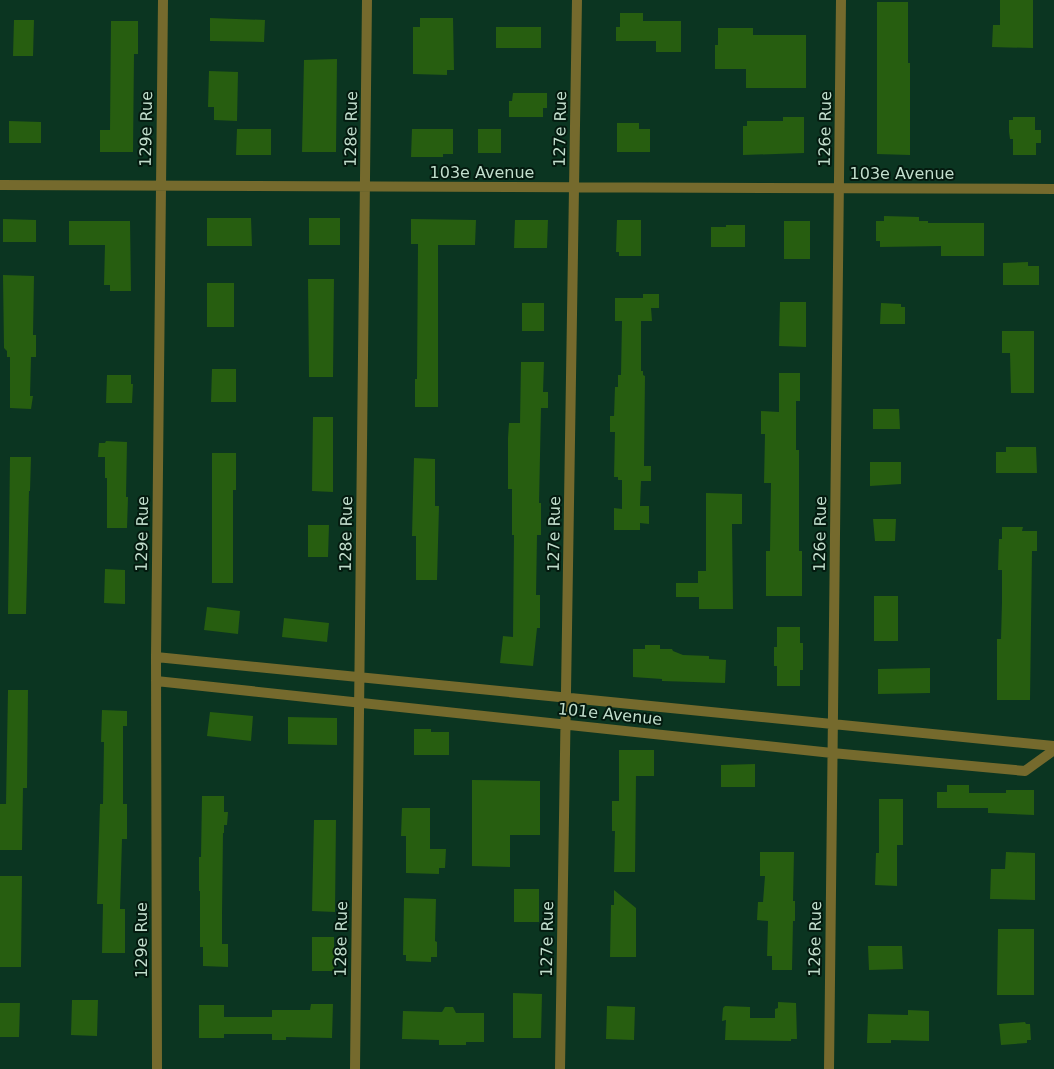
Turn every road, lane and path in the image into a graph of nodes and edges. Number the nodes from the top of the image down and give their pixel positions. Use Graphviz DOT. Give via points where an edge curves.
graph roads {
  1 [pos="163,0"];
  2 [pos="367,0"];
  3 [pos="577,0"];
  4 [pos="841,0"];
  5 [pos="0,185"];
  6 [pos="161,186"];
  7 [pos="365,186"];
  8 [pos="574,187"];
  9 [pos="839,188"];
  10 [pos="1054,189"];
  11 [pos="156,657"];
  12 [pos="359,677"];
  13 [pos="156,681"];
  14 [pos="566,697"];
  15 [pos="359,703"];
  16 [pos="566,724"];
  17 [pos="833,724"];
  18 [pos="1054,746"];
  19 [pos="1054,750"];
  20 [pos="832,753"];
  21 [pos="156,1069"];
  22 [pos="355,1069"];
  23 [pos="560,1069"];
  24 [pos="829,1069"];
  1 -- 6 [label="street, 129e Rue"];
  2 -- 7 [label="street, 128e Rue"];
  3 -- 8 [label="street, 127e Rue"];
  4 -- 9 [label="street, 126e Rue"];
  5 -- 6 [label="street, 103e Avenue"];
  6 -- 7 [label="street, 103e Avenue"];
  6 -- 11 [label="street, 129e Rue"];
  7 -- 8 [label="street, 103e Avenue"];
  7 -- 12 [label="street, 128e Rue"];
  8 -- 9 [label="street, 103e Avenue"];
  8 -- 14 [label="street, 127e Rue"];
  9 -- 10 [label="street, 103e Avenue"];
  9 -- 17 [label="street, 126e Rue"];
  11 -- 12 [label="street, 101e Avenue"];
  11 -- 13 [label="street, 129e Rue"];
  12 -- 14 [label="street, 101e Avenue"];
  12 -- 15 [label="street, 128e Rue"];
  13 -- 15 [label="street, 101e Avenue"];
  13 -- 21 [label="street, 129e Rue"];
  14 -- 16 [label="street, 127e Rue"];
  14 -- 17 [label="street, 101e Avenue"];
  15 -- 16 [label="street, 101e Avenue"];
  15 -- 22 [label="street, 128e Rue"];
  16 -- 20 [label="street, 101e Avenue"];
  16 -- 23 [label="street, 127e Rue"];
  17 -- 18 [label="street, 101e Avenue"];
  17 -- 20 [label="street, 126e Rue"];
  19 -- 20 [label="street, 101e Avenue" via="1024,771"];
  20 -- 24 [label="street, 126e Rue"];
}
